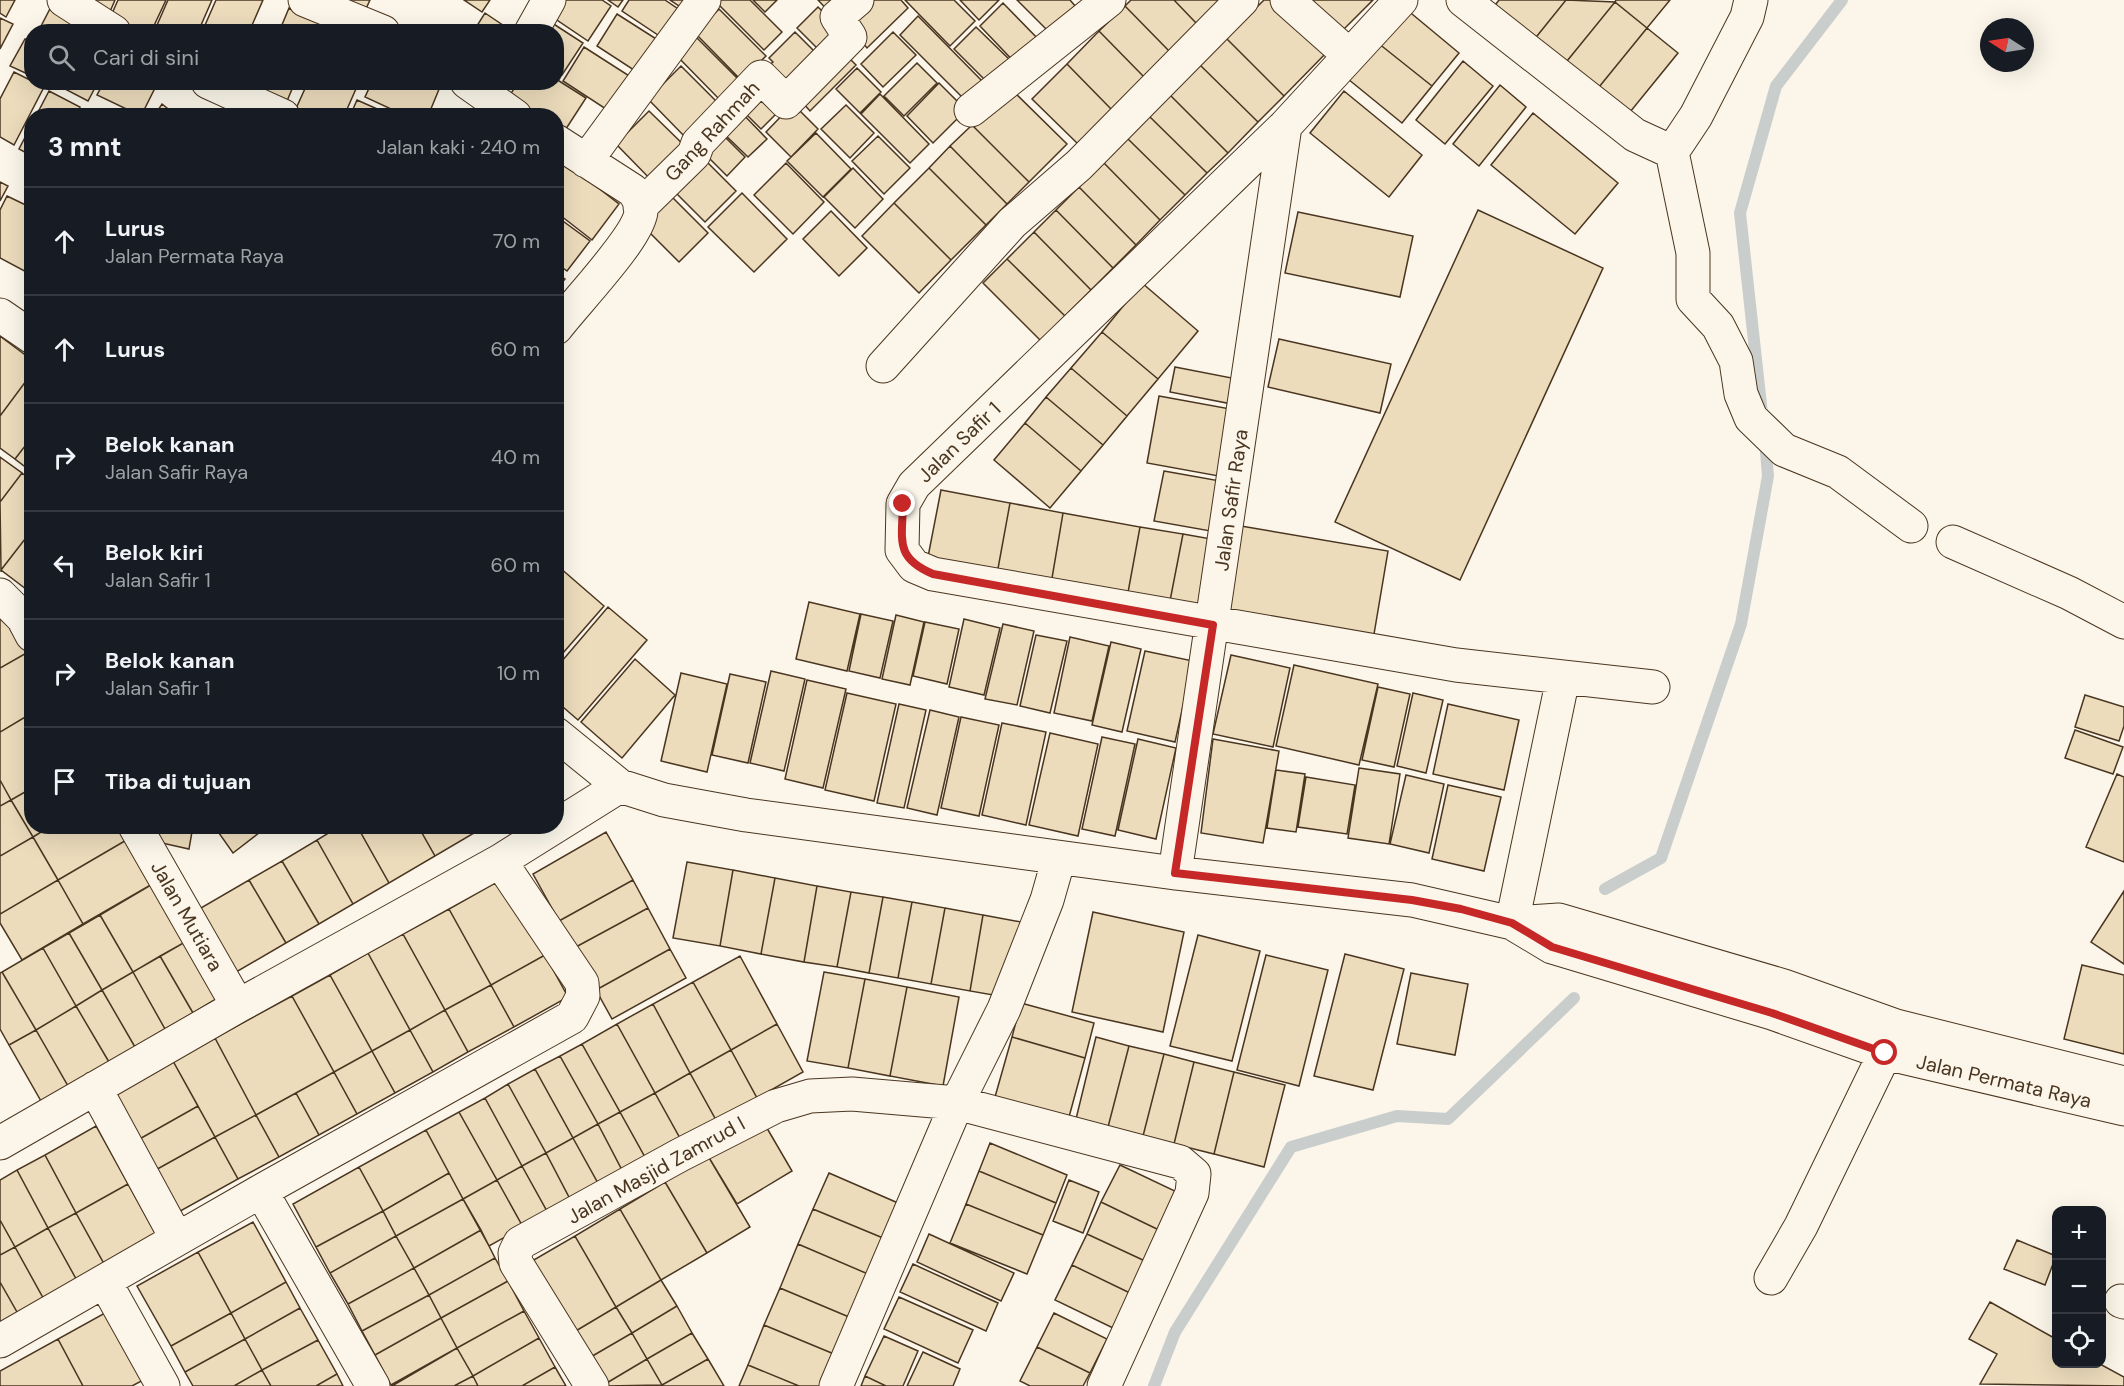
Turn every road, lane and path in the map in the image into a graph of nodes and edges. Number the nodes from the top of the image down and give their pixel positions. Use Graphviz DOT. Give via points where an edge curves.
graph roads {
  1 [pos="64,0"];
  2 [pos="305,0"];
  3 [pos="549,0"];
  4 [pos="705,0"];
  5 [pos="856,0"];
  6 [pos="1109,0"];
  7 [pos="1242,0"];
  8 [pos="1287,0"];
  9 [pos="1401,0"];
  10 [pos="1463,0"];
  11 [pos="1751,0"];
  12 [pos="102,24"];
  13 [pos="364,24"];
  14 [pos="536,24"];
  15 [pos="1349,55"];
  16 [pos="226,90"];
  17 [pos="265,108"];
  18 [pos="971,110"];
  19 [pos="1285,126"];
  20 [pos="564,146"];
  21 [pos="1672,152"];
  22 [pos="586,161"];
  23 [pos="640,207"];
  24 [pos="0,315"];
  25 [pos="564,318"];
  26 [pos="24,332"];
  27 [pos="883,366"];
  28 [pos="1911,526"];
  29 [pos="1953,542"];
  30 [pos="0,595"];
  31 [pos="24,621"];
  32 [pos="2124,622"];
  33 [pos="1213,625"];
  34 [pos="1563,678"];
  35 [pos="1653,687"];
  36 [pos="564,740"];
  37 [pos="620,786"];
  38 [pos="564,821"];
  39 [pos="140,834"];
  40 [pos="543,834"];
  41 [pos="1059,858"];
  42 [pos="500,861"];
  43 [pos="1175,873"];
  44 [pos="1512,923"];
  45 [pos="238,1006"];
  46 [pos="1885,1053"];
  47 [pos="2124,1083"];
  48 [pos="95,1088"];
  49 [pos="957,1103"];
  50 [pos="2124,1109"];
  51 [pos="0,1143"];
  52 [pos="261,1191"];
  53 [pos="177,1239"];
  54 [pos="1771,1278"];
  55 [pos="105,1282"];
  56 [pos="0,1341"];
  57 [pos="163,1386"];
  58 [pos="373,1386"];
  59 [pos="592,1386"];
  60 [pos="836,1386"];
  61 [pos="1104,1386"];
  1 -- 12 [label="street"];
  2 -- 13 [label="street"];
  3 -- 14 [label="street"];
  4 -- 22 [label="street"];
  5 -- 23 [label="street, Gang Rahmah" via="837,17 850,37 786,102 761,77 698,143 694,154"];
  6 -- 18 [label="street"];
  7 -- 27 [label="street" via="1079,165 1012,223"];
  8 -- 15 [label="street"];
  9 -- 15 [label="street, Jalan Safir 1"];
  10 -- 21 [label="street" via="1635,135"];
  11 -- 21 [label="street" via="1747,17 1696,116"];
  15 -- 19 [label="street, Jalan Safir 1"];
  16 -- 17 [label="street"];
  19 -- 33 [label="street, Jalan Safir Raya"];
  19 -- 33 [label="street, Jalan Safir 1" via="914,485 903,504 902,550 914,566 933,574"];
  20 -- 22 [label="street"];
  21 -- 28 [label="street" via="1693,253 1693,299 1718,326 1736,361 1741,394 1751,418 1784,450 1838,472"];
  22 -- 23 [label="street" via="632,190"];
  23 -- 25 [label="street" via="633,231"];
  24 -- 26 [label="street"];
  29 -- 32 [label="street"];
  30 -- 31 [label="street"];
  33 -- 34 [label="street, Jalan Safir 1" via="1456,665"];
  33 -- 43 [label="street, Jalan Safir Raya"];
  34 -- 35 [label="street, Jalan Safir 1"];
  34 -- 44 [label="street"];
  36 -- 37 [label="street"];
  37 -- 38 [label="street"];
  37 -- 41 [label="street" via="664,800 746,814"];
  39 -- 45 [label="street, Jalan Mutiara"];
  40 -- 42 [label="street"];
  41 -- 43 [label="street"];
  41 -- 49 [label="street" via="1047,900 1004,1009"];
  42 -- 45 [label="street"];
  42 -- 52 [label="street" via="582,983 583,996 572,1017"];
  43 -- 44 [label="street" via="1412,900"];
  44 -- 46 [label="street, Jalan Permata Raya" via="1552,947 1761,1010"];
  44 -- 47 [label="street" via="1569,922 1784,986 1896,1026"];
  45 -- 48 [label="street"];
  46 -- 50 [label="street, Jalan Permata Raya"];
  46 -- 54 [label="street" via="1816,1196"];
  48 -- 51 [label="street"];
  48 -- 53 [label="street"];
  49 -- 59 [label="street, Jalan Masjid Zamrud I" via="852,1094 810,1096 776,1106 520,1243 516,1263"];
  49 -- 60 [label="street"];
  49 -- 61 [label="street" via="1180,1162 1194,1174 1192,1193"];
  52 -- 53 [label="street"];
  52 -- 58 [label="street"];
  53 -- 55 [label="street"];
  55 -- 56 [label="street"];
  55 -- 57 [label="street"];
}
